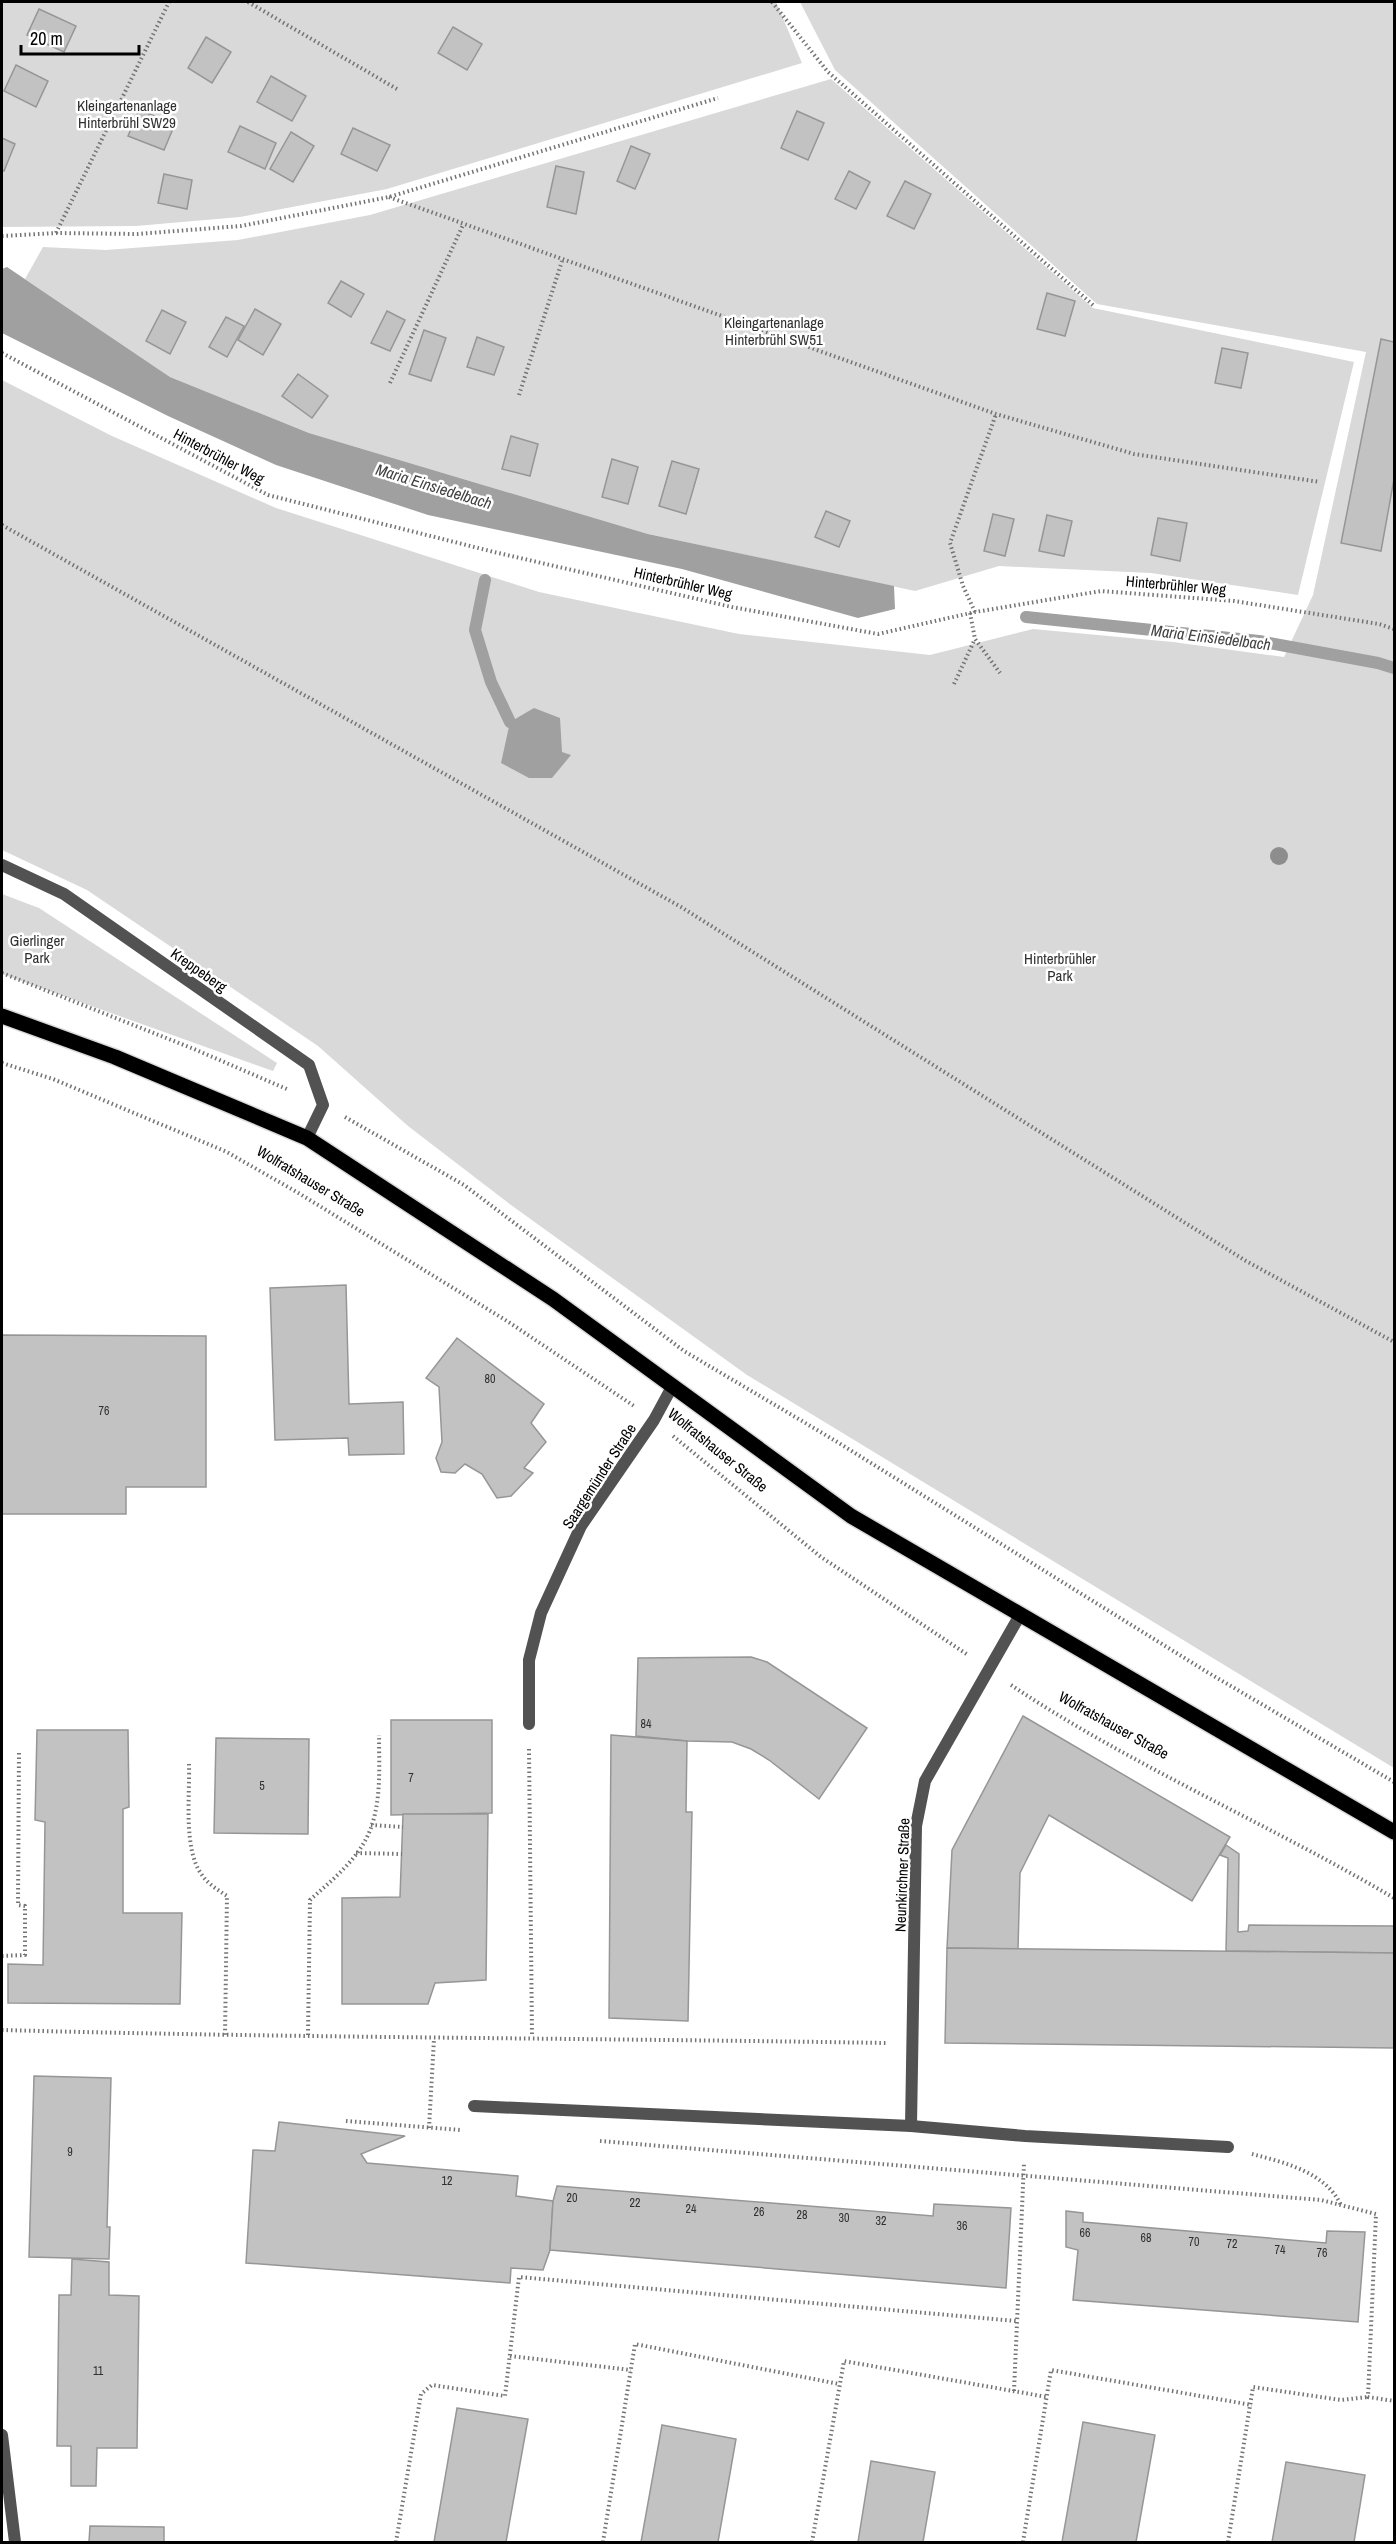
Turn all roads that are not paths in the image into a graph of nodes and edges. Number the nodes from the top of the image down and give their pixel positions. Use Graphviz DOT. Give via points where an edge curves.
graph roads {
  1 [pos="2,865"];
  2 [pos="2,1016"];
  3 [pos="307,1138"];
  4 [pos="673,1385"];
  5 [pos="1020,1615"];
  6 [pos="529,1724"];
  7 [pos="1395,1832"];
  8 [pos="474,2106"];
  9 [pos="911,2126"];
  10 [pos="1228,2147"];
  11 [pos="2,2435"];
  12 [pos="15,2542"];
  1 -- 3 [label="street, Kreppeberg" via="64,894 309,1065 323,1105"];
  2 -- 3 [label="main road, Wolfratshauser Straße"];
  3 -- 4 [label="main road, Wolfratshauser Straße" via="553,1299"];
  4 -- 5 [label="main road, Wolfratshauser Straße" via="851,1516"];
  4 -- 6 [label="street, Saargemünder Straße" via="654,1420 581,1526 541,1613 529,1660"];
  5 -- 7 [label="main road, Wolfratshauser Straße"];
  5 -- 9 [label="street, Neunkirchner Straße" via="925,1781 916,1826"];
  8 -- 9 [label="street"];
  9 -- 10 [label="street"];
  11 -- 12 [label="street"];
}
